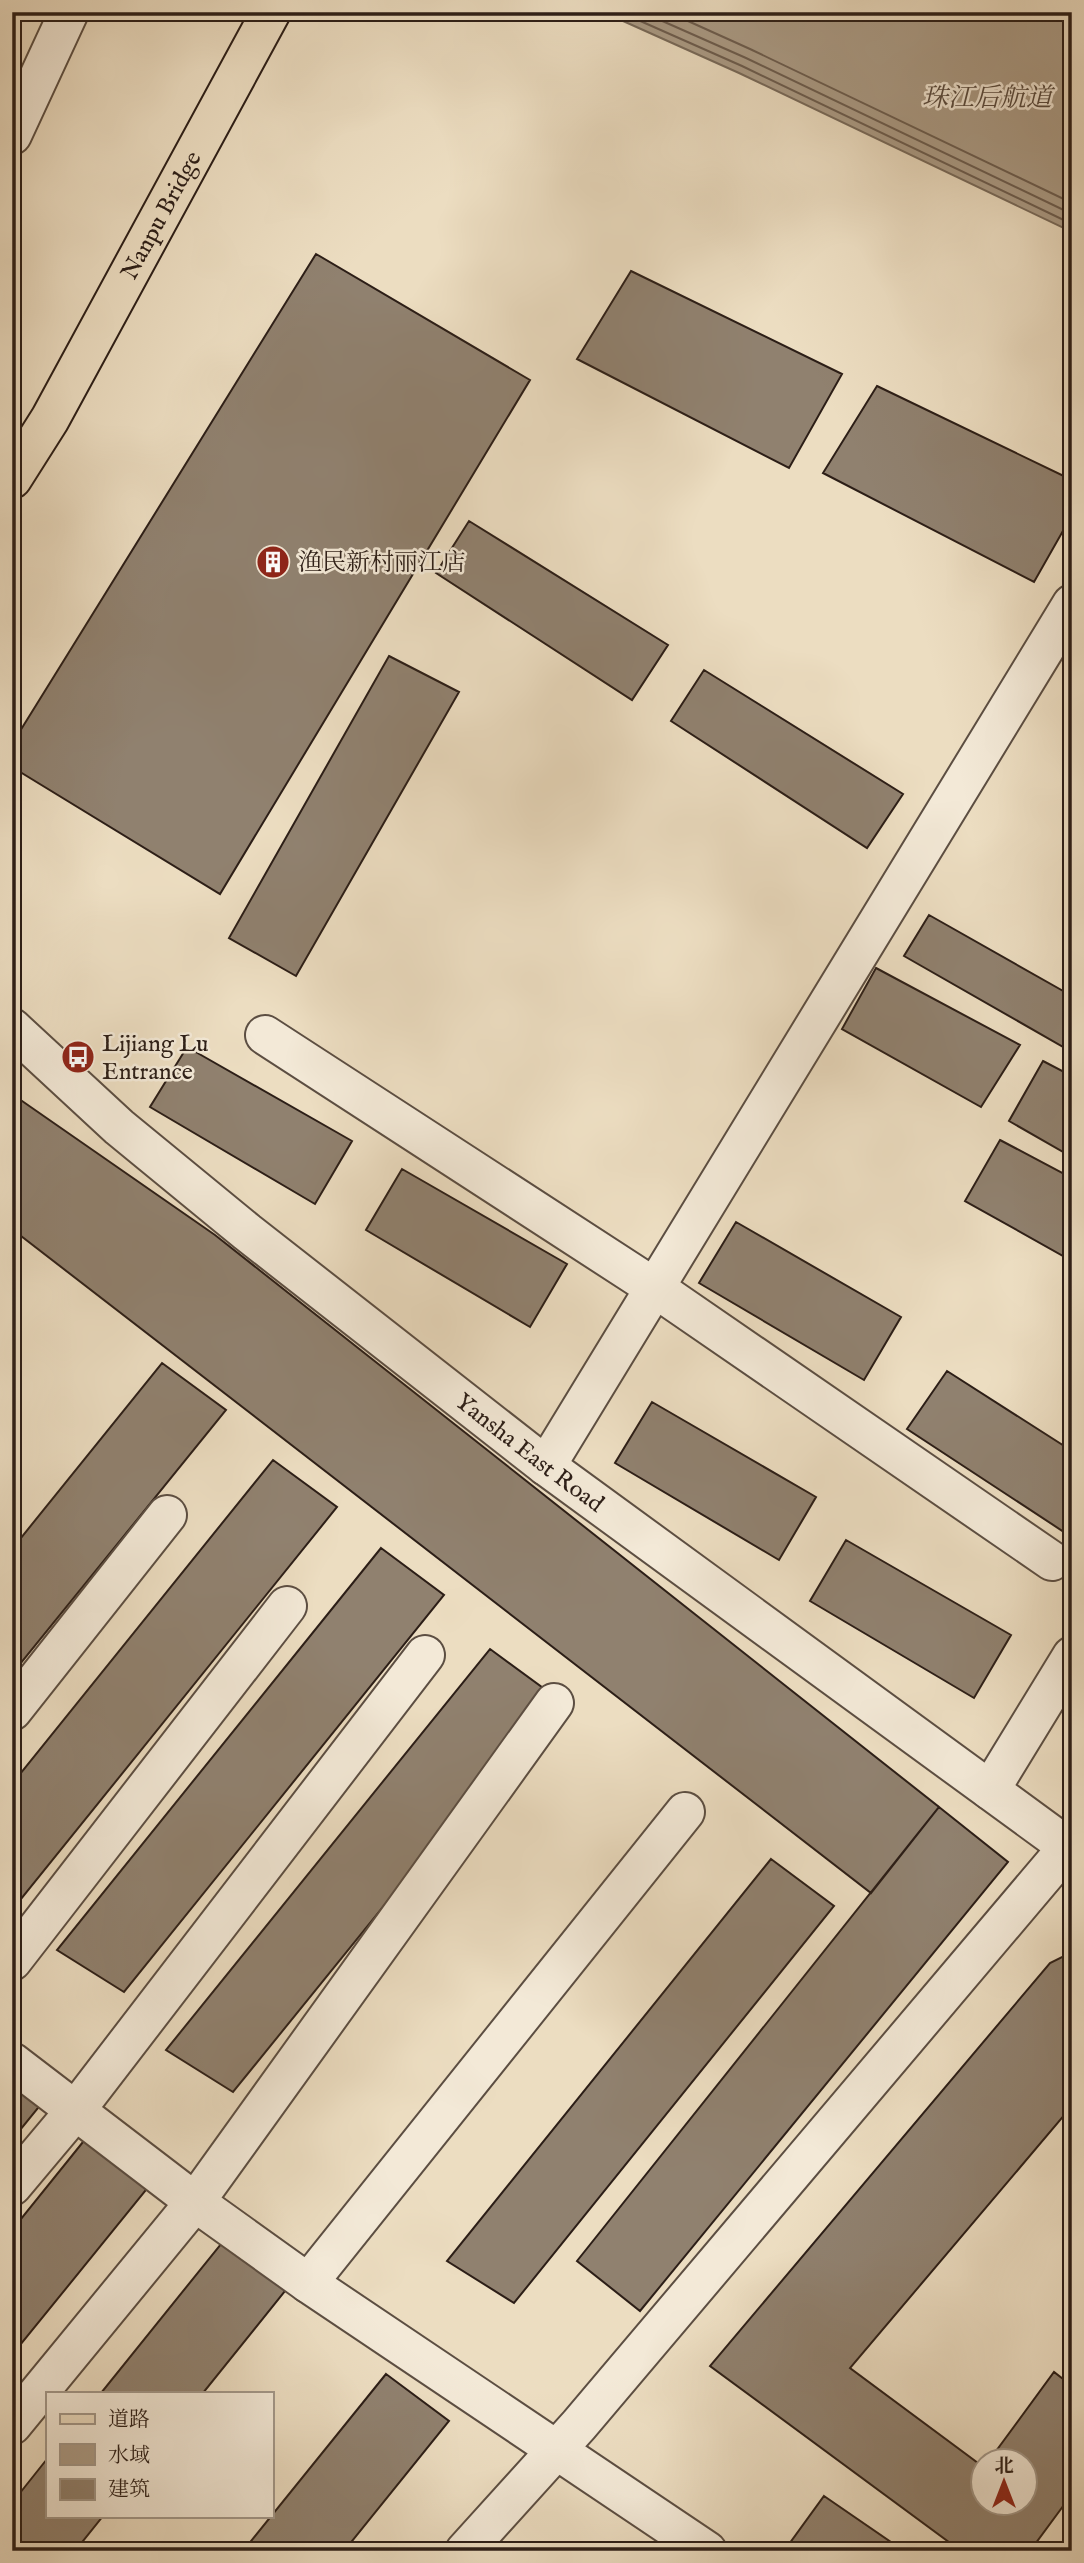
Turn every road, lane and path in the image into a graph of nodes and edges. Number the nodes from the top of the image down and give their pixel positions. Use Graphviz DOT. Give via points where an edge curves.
graph roads {
  1 [pos="69,12"];
  2 [pos="271,12"];
  3 [pos="12,135"];
  4 [pos="12,479"];
  5 [pos="1072,604"];
  6 [pos="12,1028"];
  7 [pos="265,1035"];
  8 [pos="654,1288"];
  9 [pos="546,1466"];
  10 [pos="167,1515"];
  11 [pos="1052,1561"];
  12 [pos="287,1606"];
  13 [pos="425,1655"];
  14 [pos="1072,1657"];
  15 [pos="554,1703"];
  16 [pos="12,1711"];
  17 [pos="990,1790"];
  18 [pos="685,1812"];
  19 [pos="1070,1848"];
  20 [pos="12,1961"];
  21 [pos="12,2062"];
  22 [pos="75,2111"];
  23 [pos="12,2186"];
  24 [pos="195,2202"];
  25 [pos="308,2283"];
  26 [pos="12,2425"];
  27 [pos="556,2449"];
  28 [pos="465,2551"];
  29 [pos="706,2551"];
  1 -- 3 [label="street"];
  2 -- 4 [label="main road, Nanpu Bridge" via="50,419"];
  5 -- 8 [label="street"];
  6 -- 9 [label="street, Yansha East Road" via="119,1127 236,1224"];
  7 -- 8 [label="street"];
  8 -- 9 [label="street"];
  8 -- 11 [label="street"];
  9 -- 17 [label="street, Yansha East Road"];
  10 -- 16 [label="street"];
  12 -- 20 [label="street"];
  13 -- 22 [label="street"];
  14 -- 17 [label="street"];
  15 -- 24 [label="street"];
  17 -- 19 [label="street, Yansha East Road"];
  18 -- 25 [label="street"];
  19 -- 27 [label="street"];
  21 -- 22 [label="street"];
  22 -- 23 [label="street"];
  22 -- 24 [label="street"];
  24 -- 25 [label="street"];
  24 -- 26 [label="street"];
  25 -- 27 [label="street"];
  27 -- 28 [label="street"];
  27 -- 29 [label="street"];
}
